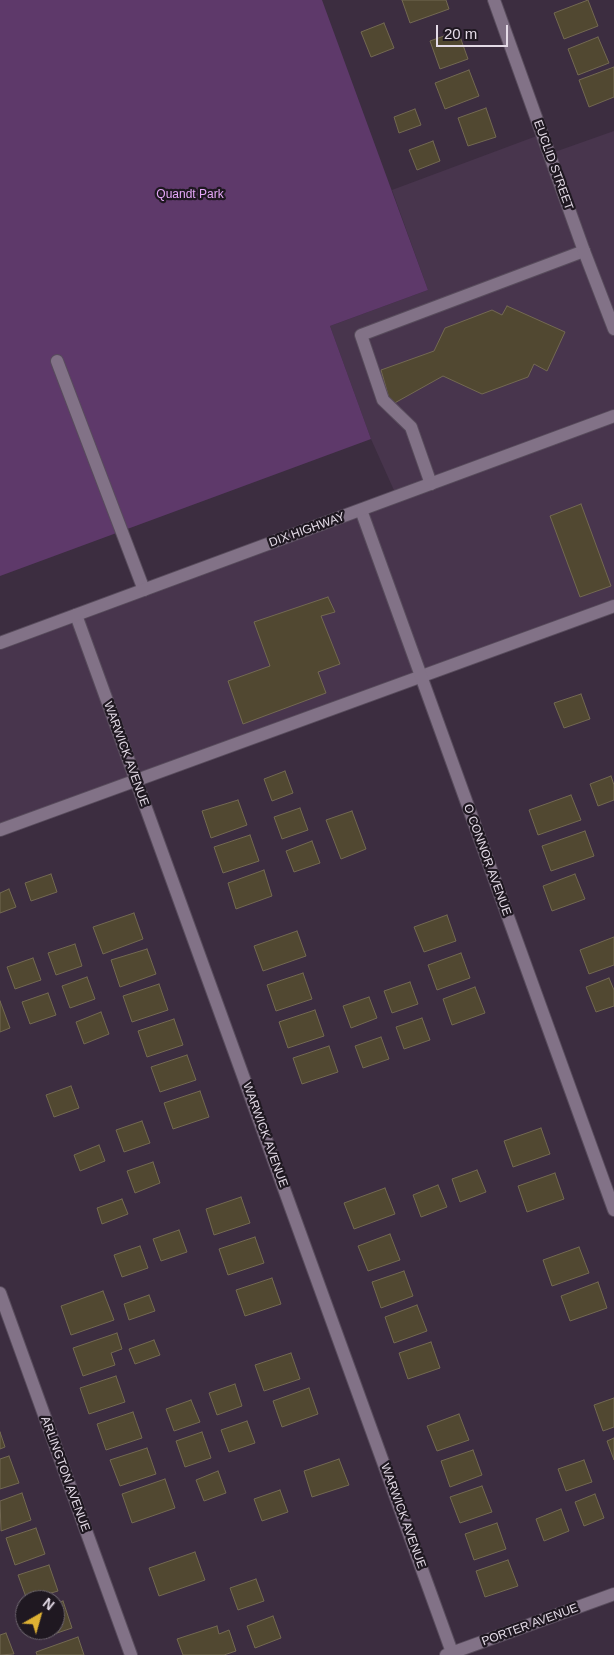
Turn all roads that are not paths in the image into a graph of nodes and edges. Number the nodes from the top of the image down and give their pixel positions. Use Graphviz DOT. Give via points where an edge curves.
graph roads {
  1 [pos="494,0"];
  2 [pos="584,251"];
  3 [pos="614,329"];
  4 [pos="57,361"];
  5 [pos="614,416"];
  6 [pos="431,484"];
  7 [pos="361,510"];
  8 [pos="144,590"];
  9 [pos="614,606"];
  10 [pos="76,615"];
  11 [pos="0,643"];
  12 [pos="420,677"];
  13 [pos="136,781"];
  14 [pos="0,830"];
  15 [pos="614,1210"];
  16 [pos="0,1293"];
  17 [pos="614,1594"];
  18 [pos="451,1654"];
  19 [pos="131,1655"];
  1 -- 2 [label="street, EUCLID STREET"];
  2 -- 3 [label="street, EUCLID STREET"];
  2 -- 6 [label="street" via="360,335 383,400 411,428"];
  4 -- 8 [label="street"];
  5 -- 6 [label="street, DIX HIGHWAY"];
  6 -- 7 [label="street, DIX HIGHWAY"];
  7 -- 8 [label="street, DIX HIGHWAY"];
  7 -- 12 [label="street, O CONNOR AVENUE"];
  8 -- 10 [label="street, DIX HIGHWAY"];
  9 -- 12 [label="street"];
  10 -- 11 [label="street, DIX HIGHWAY"];
  10 -- 13 [label="street, WARWICK AVENUE"];
  12 -- 13 [label="street"];
  12 -- 15 [label="street, O CONNOR AVENUE"];
  13 -- 14 [label="street"];
  13 -- 18 [label="street, WARWICK AVENUE"];
  16 -- 19 [label="street, ARLINGTON AVENUE"];
  17 -- 18 [label="street, PORTER AVENUE"];
}
